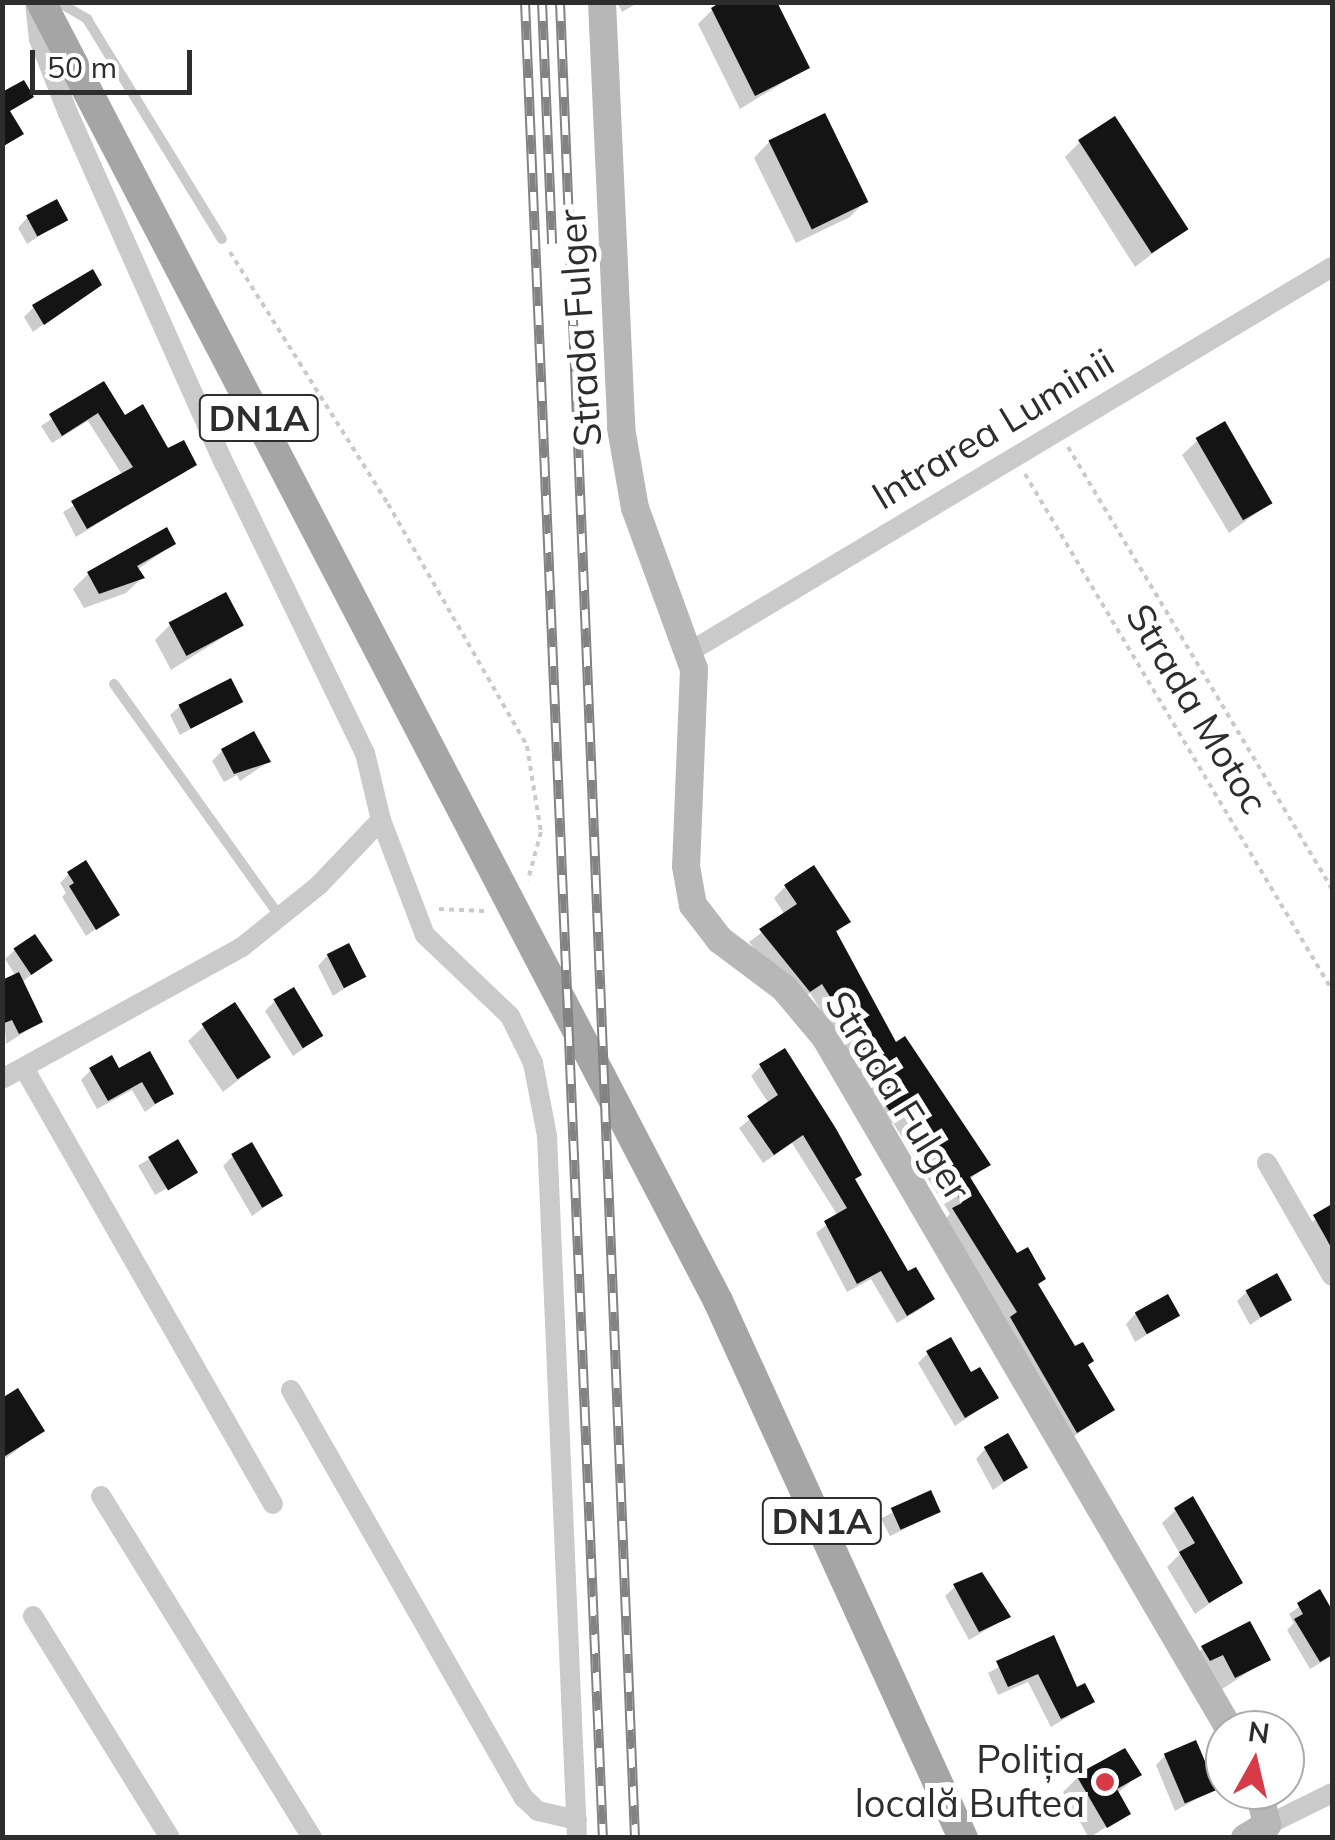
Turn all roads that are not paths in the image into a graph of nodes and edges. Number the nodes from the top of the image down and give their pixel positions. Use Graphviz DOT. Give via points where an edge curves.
graph roads {
  1 [pos="38,2"];
  2 [pos="58,2"];
  3 [pos="602,2"];
  4 [pos="222,238"];
  5 [pos="1332,267"];
  6 [pos="691,651"];
  7 [pos="114,684"];
  8 [pos="380,820"];
  9 [pos="281,918"];
  10 [pos="24,1068"];
  11 [pos="2,1079"];
  12 [pos="1267,1163"];
  13 [pos="1332,1276"];
  14 [pos="291,1390"];
  15 [pos="101,1496"];
  16 [pos="272,1504"];
  17 [pos="33,1616"];
  18 [pos="1218,1710"];
  19 [pos="1332,1793"];
  20 [pos="577,1828"];
  21 [pos="1256,1832"];
  22 [pos="170,1838"];
  23 [pos="312,1838"];
  24 [pos="964,1838"];
  1 -- 8 [label="street" via="39,40 68,113 225,465 365,753"];
  1 -- 24 [label="main road, DN1A" via="772,1414"];
  2 -- 4 [label="lane" via="88,19"];
  3 -- 6 [label="street, Strada Fulger" via="623,442 651,558"];
  5 -- 6 [label="street, Intrarea Luminii"];
  6 -- 18 [label="street, Strada Fulger" via="696,687 686,866 693,904 720,940 784,988 825,1037"];
  7 -- 9 [label="lane"];
  8 -- 9 [label="street"];
  8 -- 20 [label="street" via="410,901 446,960 510,1016 541,1094"];
  9 -- 10 [label="street" via="184,982"];
  10 -- 11 [label="street"];
  10 -- 16 [label="street"];
  12 -- 13 [label="street"];
  14 -- 20 [label="street" via="524,1798"];
  15 -- 23 [label="street"];
  17 -- 22 [label="street"];
  19 -- 21 [label="street"];
}
